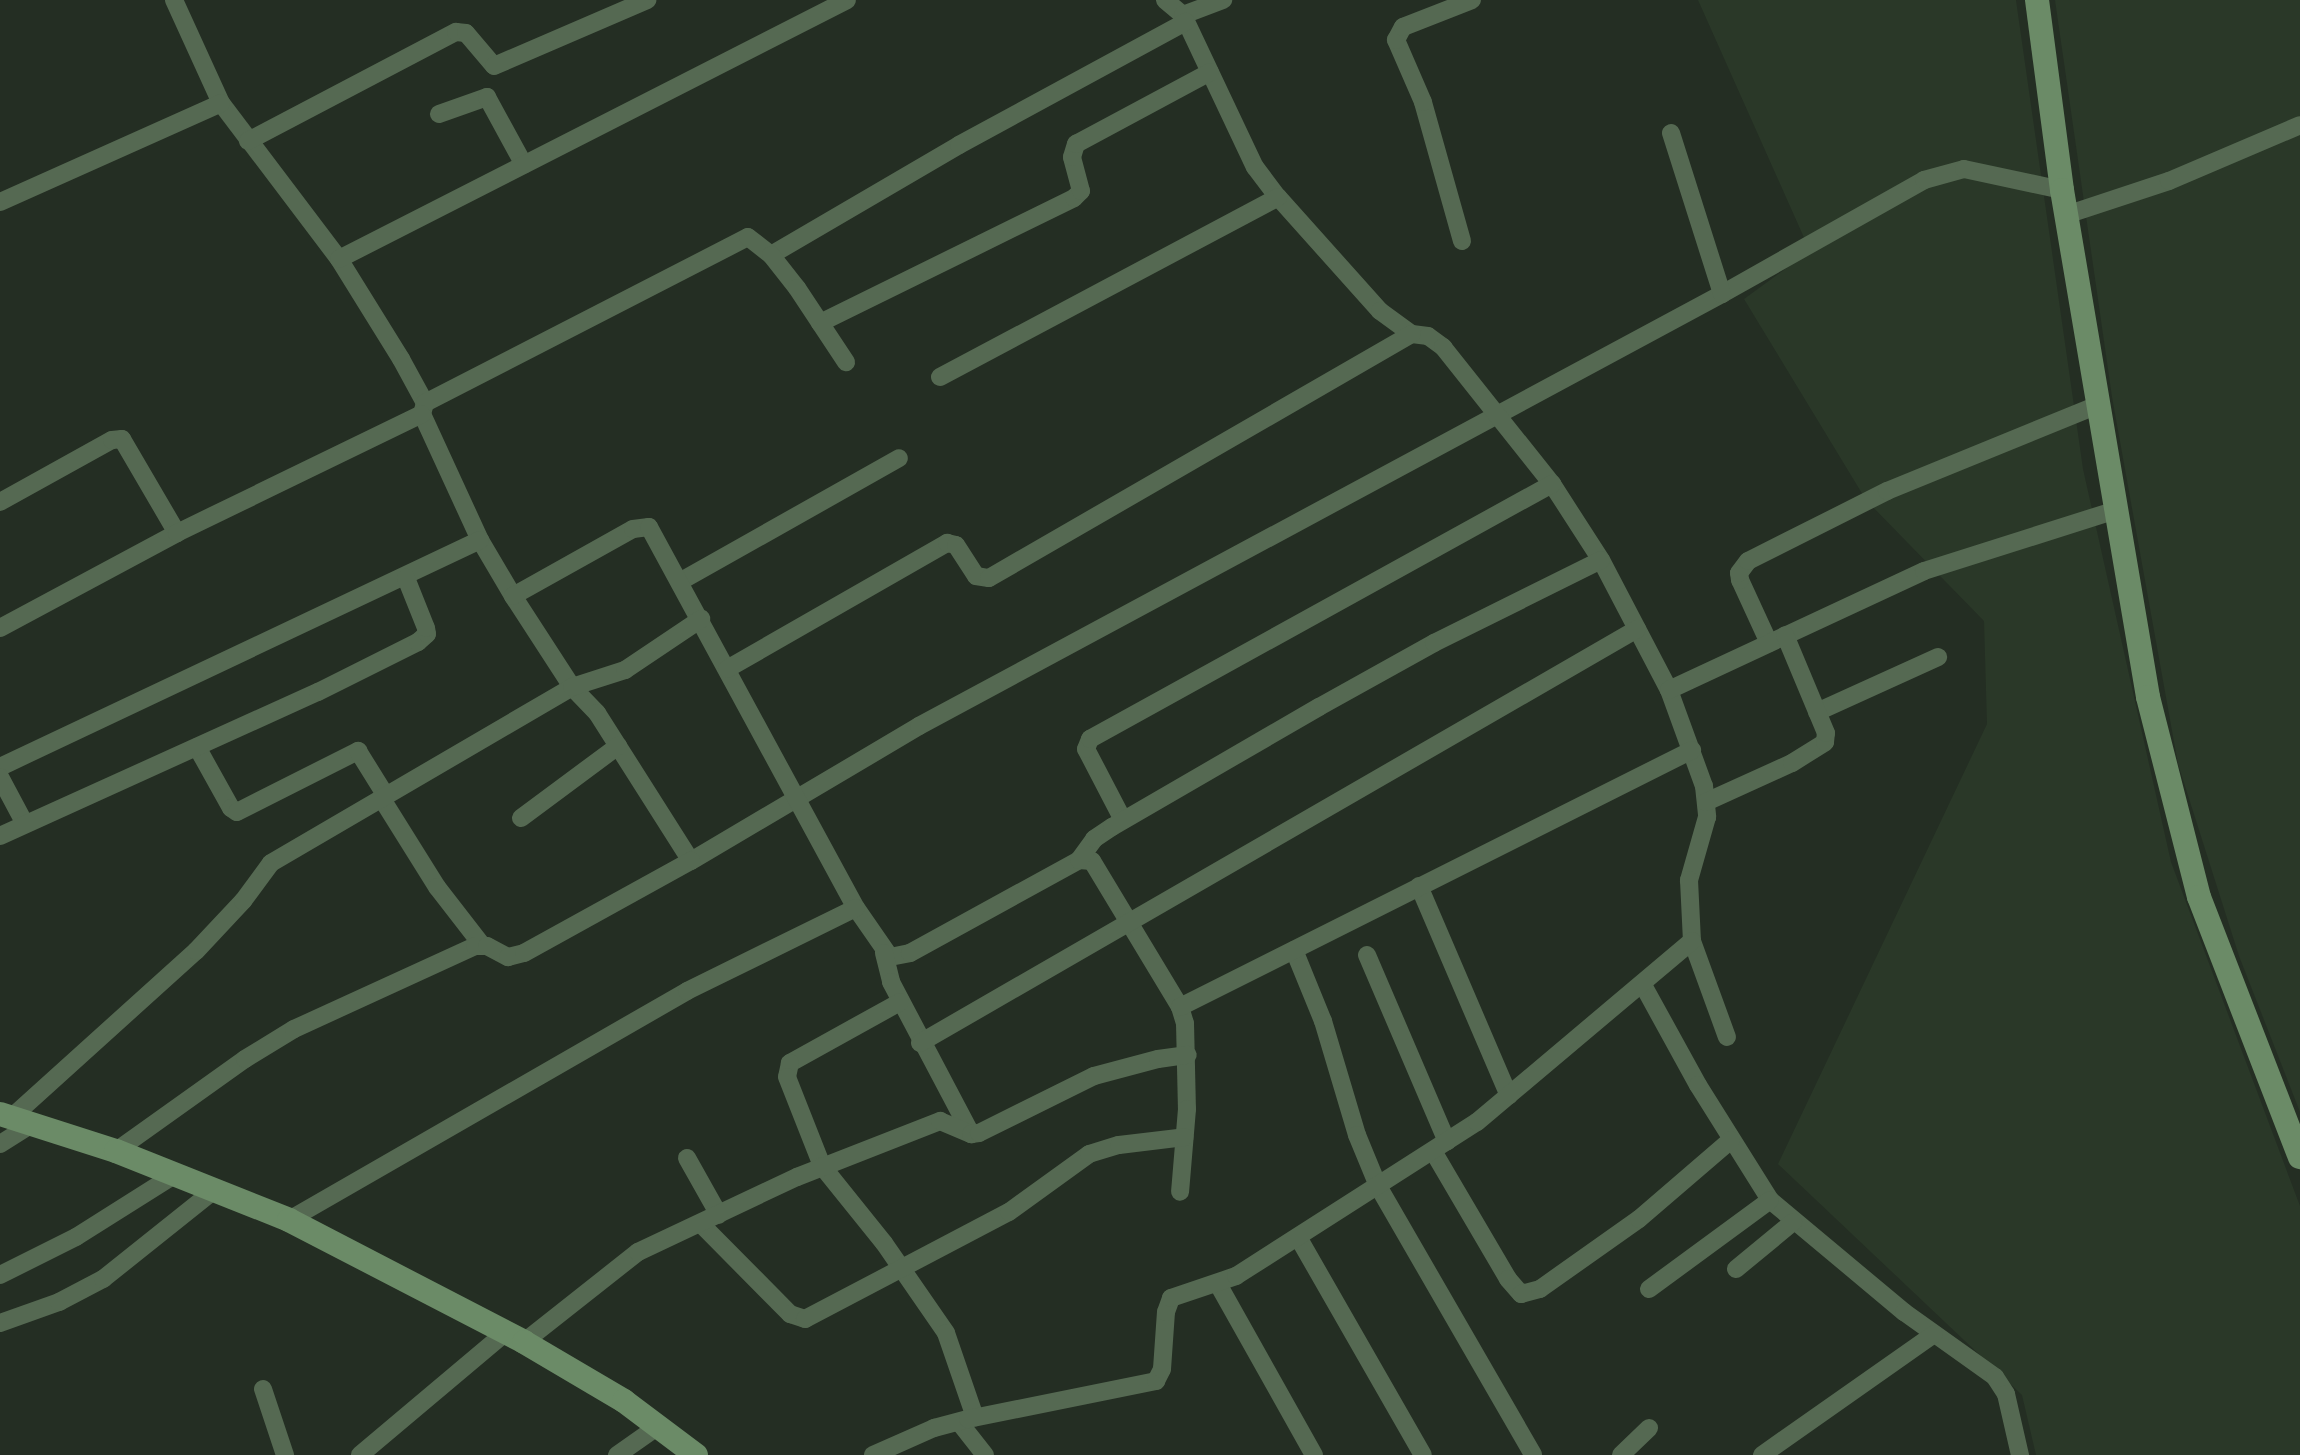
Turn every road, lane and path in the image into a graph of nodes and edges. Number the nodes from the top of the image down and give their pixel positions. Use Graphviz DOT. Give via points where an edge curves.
graph roads {
  1 [pos="174,0"];
  2 [pos="601,0"];
  3 [pos="647,0"];
  4 [pos="847,0"];
  5 [pos="1223,0"];
  6 [pos="1472,0"];
  7 [pos="2037,0"];
  8 [pos="1176,8"];
  9 [pos="609,18"];
  10 [pos="1210,72"];
  11 [pos="221,103"];
  12 [pos="439,114"];
  13 [pos="2300,125"];
  14 [pos="1671,133"];
  15 [pos="248,141"];
  16 [pos="524,165"];
  17 [pos="2062,190"];
  18 [pos="1278,197"];
  19 [pos="0,202"];
  20 [pos="2066,215"];
  21 [pos="1462,241"];
  22 [pos="771,255"];
  23 [pos="339,259"];
  24 [pos="1722,294"];
  25 [pos="820,323"];
  26 [pos="1412,334"];
  27 [pos="846,362"];
  28 [pos="940,377"];
  29 [pos="2098,405"];
  30 [pos="424,408"];
  31 [pos="1498,413"];
  32 [pos="899,458"];
  33 [pos="1552,484"];
  34 [pos="0,502"];
  35 [pos="2116,510"];
  36 [pos="177,533"];
  37 [pos="480,540"];
  38 [pos="1601,560"];
  39 [pos="406,578"];
  40 [pos="681,581"];
  41 [pos="513,596"];
  42 [pos="701,619"];
  43 [pos="0,628"];
  44 [pos="1637,629"];
  45 [pos="1777,639"];
  46 [pos="1938,657"];
  47 [pos="727,669"];
  48 [pos="572,687"];
  49 [pos="1669,690"];
  50 [pos="1817,712"];
  51 [pos="618,746"];
  52 [pos="197,747"];
  53 [pos="1692,750"];
  54 [pos="0,767"];
  55 [pos="0,777"];
  56 [pos="796,795"];
  57 [pos="384,798"];
  58 [pos="1706,802"];
  59 [pos="521,818"];
  60 [pos="1123,820"];
  61 [pos="25,824"];
  62 [pos="0,836"];
  63 [pos="1079,860"];
  64 [pos="691,861"];
  65 [pos="1419,886"];
  66 [pos="856,908"];
  67 [pos="1128,922"];
  68 [pos="1692,941"];
  69 [pos="482,945"];
  70 [pos="1294,950"];
  71 [pos="884,953"];
  72 [pos="1367,955"];
  73 [pos="1643,985"];
  74 [pos="900,1002"];
  75 [pos="1180,1007"];
  76 [pos="1727,1037"];
  77 [pos="920,1043"];
  78 [pos="1188,1055"];
  79 [pos="1509,1096"];
  80 [pos="14,1119"];
  81 [pos="971,1134"];
  82 [pos="1185,1137"];
  83 [pos="1731,1140"];
  84 [pos="0,1144"];
  85 [pos="1440,1146"];
  86 [pos="116,1151"];
  87 [pos="2300,1157"];
  88 [pos="687,1158"];
  89 [pos="822,1166"];
  90 [pos="173,1176"];
  91 [pos="1378,1186"];
  92 [pos="212,1192"];
  93 [pos="1180,1192"];
  94 [pos="1770,1200"];
  95 [pos="719,1215"];
  96 [pos="289,1220"];
  97 [pos="1793,1222"];
  98 [pos="701,1224"];
  99 [pos="1298,1237"];
  100 [pos="901,1267"];
  101 [pos="1736,1269"];
  102 [pos="0,1275"];
  103 [pos="1218,1284"];
  104 [pos="1649,1289"];
  105 [pos="0,1323"];
  106 [pos="1934,1334"];
  107 [pos="515,1337"];
  108 [pos="263,1389"];
  109 [pos="967,1419"];
  110 [pos="657,1427"];
  111 [pos="1649,1428"];
  112 [pos="285,1455"];
  113 [pos="360,1455"];
  114 [pos="617,1455"];
  115 [pos="696,1455"];
  116 [pos="873,1455"];
  117 [pos="985,1455"];
  118 [pos="1314,1455"];
  119 [pos="1423,1455"];
  120 [pos="1533,1455"];
  121 [pos="1622,1455"];
  122 [pos="1762,1455"];
  123 [pos="2020,1455"];
  1 -- 11 [label="street"];
  2 -- 9 [label="street"];
  3 -- 9 [label="street"];
  4 -- 16 [label="street"];
  5 -- 8 [label="street"];
  6 -- 21 [label="street" via="1403,27 1396,40 1423,102"];
  7 -- 17 [label="street"];
  8 -- 10 [label="street"];
  8 -- 22 [label="street"];
  9 -- 15 [label="street" via="494,66 466,33 456,32"];
  10 -- 18 [label="street" via="1255,167"];
  10 -- 25 [label="street" via="1076,144 1072,157 1081,191 1074,198"];
  11 -- 15 [label="street"];
  11 -- 19 [label="street"];
  12 -- 16 [label="street" via="487,97"];
  13 -- 20 [label="street" via="2169,181"];
  14 -- 24 [label="street"];
  15 -- 23 [label="street"];
  16 -- 23 [label="street"];
  17 -- 20 [label="street"];
  17 -- 24 [label="street" via="1964,169 1936,174"];
  18 -- 26 [label="street" via="1380,311"];
  18 -- 28 [label="street"];
  20 -- 29 [label="street"];
  22 -- 25 [label="street"];
  22 -- 30 [label="street" via="753,239 742,239"];
  23 -- 30 [label="street"];
  24 -- 31 [label="street"];
  25 -- 27 [label="street"];
  26 -- 31 [label="street" via="1434,339"];
  26 -- 47 [label="street" via="989,578 976,576 956,545 947,543"];
  29 -- 35 [label="street"];
  29 -- 45 [label="street" via="1887,491 1748,561 1740,580"];
  30 -- 36 [label="street"];
  30 -- 37 [label="street"];
  31 -- 33 [label="street"];
  31 -- 56 [label="street"];
  32 -- 40 [label="street"];
  33 -- 38 [label="street"];
  33 -- 60 [label="street" via="1090,739 1086,749"];
  34 -- 36 [label="street" via="122,439"];
  35 -- 45 [label="street" via="1924,571"];
  35 -- 87 [label="street" via="2148,697 2199,897"];
  36 -- 43 [label="street"];
  37 -- 39 [label="street"];
  37 -- 41 [label="street"];
  38 -- 44 [label="street"];
  38 -- 60 [label="street" via="1434,643"];
  39 -- 52 [label="street" via="426,628 424,638"];
  39 -- 54 [label="street"];
  40 -- 41 [label="street" via="655,535 644,526"];
  40 -- 42 [label="street"];
  41 -- 48 [label="street"];
  42 -- 47 [label="street"];
  42 -- 48 [label="street" via="625,670"];
  44 -- 49 [label="street"];
  44 -- 67 [label="street"];
  45 -- 49 [label="street"];
  45 -- 50 [label="street"];
  46 -- 50 [label="street"];
  47 -- 56 [label="street"];
  48 -- 51 [label="street"];
  48 -- 57 [label="street"];
  49 -- 53 [label="street"];
  50 -- 58 [label="street" via="1825,742"];
  51 -- 59 [label="street"];
  51 -- 64 [label="street"];
  52 -- 57 [label="street" via="237,812 358,751"];
  52 -- 61 [label="street"];
  53 -- 58 [label="street"];
  53 -- 65 [label="street"];
  55 -- 61 [label="street"];
  56 -- 64 [label="street" via="766,820"];
  56 -- 66 [label="street"];
  57 -- 69 [label="street" via="437,887"];
  57 -- 80 [label="street" via="271,863 196,951"];
  58 -- 68 [label="street" via="1707,817 1689,880"];
  60 -- 63 [label="street" via="1094,839"];
  61 -- 62 [label="street"];
  63 -- 67 [label="street" via="1092,861"];
  63 -- 71 [label="street" via="910,953 898,958"];
  64 -- 69 [label="street" via="524,953 508,957"];
  65 -- 70 [label="street"];
  65 -- 79 [label="street"];
  66 -- 71 [label="street"];
  66 -- 96 [label="street" via="687,991"];
  67 -- 75 [label="street"];
  67 -- 77 [label="street"];
  68 -- 73 [label="street"];
  68 -- 76 [label="street"];
  69 -- 86 [label="street" via="294,1029"];
  70 -- 75 [label="street"];
  70 -- 91 [label="street"];
  71 -- 74 [label="street"];
  72 -- 85 [label="street"];
  73 -- 79 [label="street"];
  73 -- 83 [label="street"];
  74 -- 77 [label="street"];
  74 -- 89 [label="street" via="787,1069"];
  75 -- 78 [label="street"];
  77 -- 81 [label="street"];
  78 -- 81 [label="street" via="1094,1076"];
  78 -- 82 [label="street"];
  79 -- 85 [label="street"];
  80 -- 84 [label="street"];
  80 -- 86 [label="street"];
  81 -- 89 [label="street" via="940,1121"];
  82 -- 93 [label="street"];
  82 -- 100 [label="street" via="1089,1154 1009,1212"];
  83 -- 85 [label="street" via="1639,1219 1540,1289 1521,1294 1508,1279"];
  83 -- 94 [label="street"];
  85 -- 91 [label="street"];
  86 -- 90 [label="street"];
  88 -- 95 [label="street"];
  89 -- 95 [label="street"];
  89 -- 100 [label="street"];
  90 -- 92 [label="street"];
  90 -- 102 [label="street" via="76,1237"];
  91 -- 99 [label="street"];
  91 -- 120 [label="street"];
  92 -- 96 [label="street"];
  92 -- 105 [label="street" via="103,1279"];
  94 -- 97 [label="street"];
  94 -- 104 [label="street"];
  95 -- 98 [label="street"];
  96 -- 107 [label="street"];
  97 -- 101 [label="street"];
  97 -- 106 [label="street"];
  98 -- 100 [label="street" via="797,1318 811,1316"];
  98 -- 107 [label="street" via="638,1252"];
  99 -- 103 [label="street"];
  99 -- 119 [label="street"];
  100 -- 109 [label="street" via="946,1333"];
  103 -- 109 [label="street" via="1178,1295 1167,1304 1162,1369 1156,1381"];
  103 -- 118 [label="street"];
  106 -- 122 [label="street"];
  106 -- 123 [label="street" via="2000,1384 2017,1428"];
  107 -- 110 [label="street" via="624,1401"];
  107 -- 113 [label="street"];
  108 -- 112 [label="street"];
  109 -- 116 [label="street"];
  109 -- 117 [label="street"];
  110 -- 114 [label="street"];
  110 -- 115 [label="street"];
  111 -- 121 [label="street"];
}
